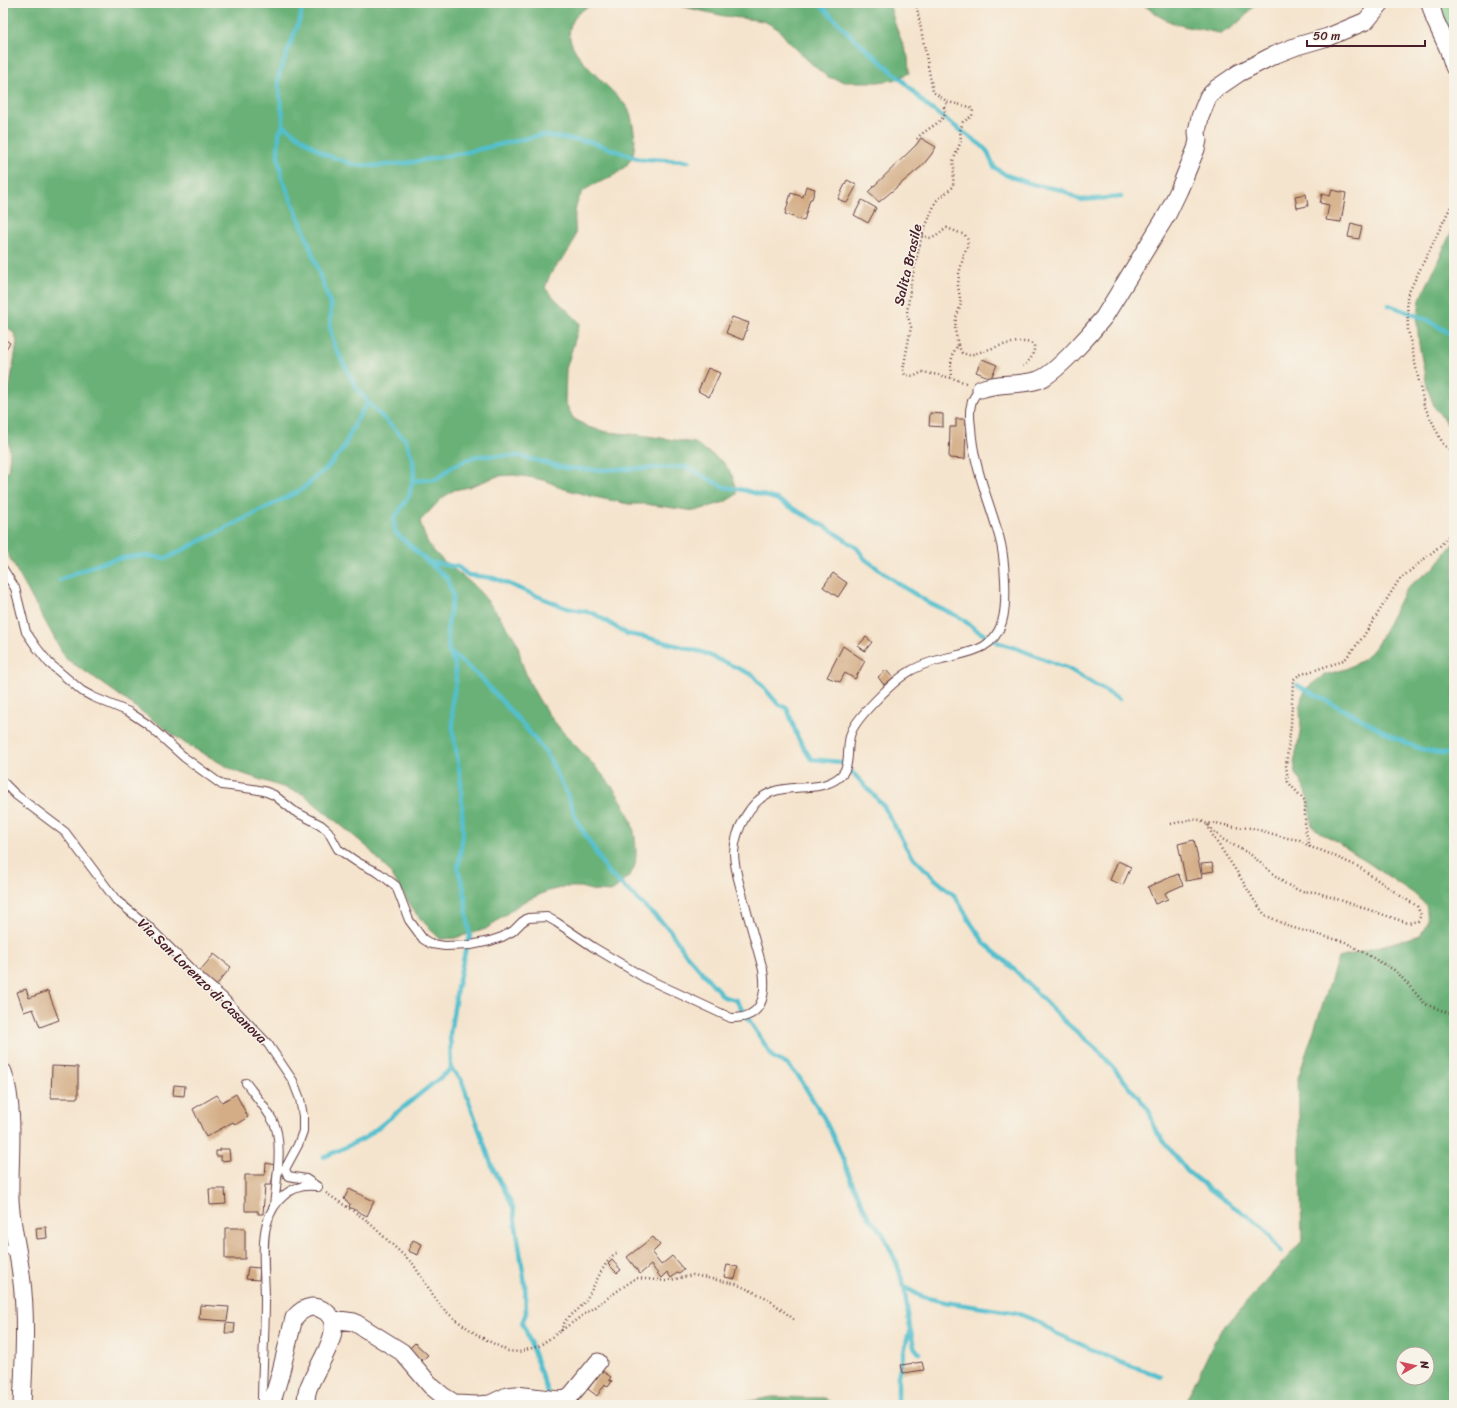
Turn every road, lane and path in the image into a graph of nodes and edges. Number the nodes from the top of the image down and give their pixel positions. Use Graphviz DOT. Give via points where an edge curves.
graph roads {
  1 [pos="916,3"];
  2 [pos="1381,3"];
  3 [pos="1430,3"];
  4 [pos="1454,67"];
  5 [pos="948,102"];
  6 [pos="917,139"];
  7 [pos="1454,200"];
  8 [pos="922,235"];
  9 [pos="958,345"];
  10 [pos="952,378"];
  11 [pos="1009,383"];
  12 [pos="981,389"];
  13 [pos="1454,454"];
  14 [pos="1454,529"];
  15 [pos="3,569"];
  16 [pos="3,782"];
  17 [pos="1171,824"];
  18 [pos="1207,824"];
  19 [pos="1310,847"];
  20 [pos="1454,1015"];
  21 [pos="3,1072"];
  22 [pos="246,1083"];
  23 [pos="318,1187"];
  24 [pos="274,1207"];
  25 [pos="10,1249"];
  26 [pos="618,1252"];
  27 [pos="332,1319"];
  28 [pos="796,1321"];
  29 [pos="560,1331"];
  30 [pos="598,1362"];
  31 [pos="22,1405"];
  32 [pos="262,1405"];
  33 [pos="271,1405"];
  34 [pos="306,1405"];
  1 -- 5 [label="path, Salita Brasile" via="933,92"];
  2 -- 11 [label="street" via="1366,21 1274,55 1216,88 1204,106 1197,132 1196,149 1170,207 1104,317 1048,375 1040,380"];
  3 -- 4 [label="street"];
  5 -- 6 [label="path" via="944,106 945,113 937,123 920,134"];
  5 -- 8 [label="path, Salita Brasile" via="970,106 973,110 972,116 963,122 960,131 961,141 953,161 953,187 936,201"];
  7 -- 13 [label="path" via="1407,296 1408,330 1424,405 1443,444"];
  8 -- 9 [label="path" via="935,238 948,228 965,235 968,240 959,274 961,304 955,330"];
  8 -- 10 [label="path, Salita Brasile" via="911,283 907,312 911,327 903,370 905,375 915,376 922,372"];
  9 -- 10 [label="path" via="951,363"];
  9 -- 11 [label="path" via="962,353 969,355 1014,343 1030,342 1034,345 1031,360 1019,369"];
  10 -- 12 [label="path, Salita Brasile"];
  11 -- 12 [label="street"];
  12 -- 15 [label="lane" via="971,405 971,434 981,481 1000,537 1004,564 1003,620 995,636 985,646 920,666 904,675 888,690 859,719 851,732 847,765 844,773 837,779 826,784 773,792 756,802 750,810 738,835 734,853 765,984 764,997 758,1007 750,1015 740,1018 731,1018 645,978 547,917 528,918 513,931 490,941 457,946 431,944 423,939 409,920 396,886 338,849 328,831 321,825 294,811 274,795 253,788 222,785 185,758 147,724 129,712 82,691 49,663 26,632 15,588"];
  14 -- 19 [label="path" via="1441,545 1398,580 1364,637 1346,658 1299,675 1293,680 1286,765 1288,782 1305,801 1304,829"];
  16 -- 23 [label="lane, Via San Lorenzo di Casanova" via="65,832 116,900 147,925 268,1044 293,1081 303,1116 303,1131 285,1169 286,1173"];
  17 -- 18 [label="path" via="1193,819"];
  18 -- 19 [label="path" via="1252,828 1300,840"];
  18 -- 19 [label="path" via="1222,839 1250,854 1284,884 1408,923 1418,921 1421,915 1417,906 1359,867 1323,850"];
  18 -- 20 [label="path" via="1265,915 1290,927 1345,942 1396,971 1425,1004"];
  21 -- 25 [label="street" via="10,1108 10,1200 13,1228"];
  22 -- 24 [label="lane" via="274,1122 278,1134"];
  23 -- 24 [label="lane" via="293,1189"];
  23 -- 29 [label="path" via="379,1231 413,1264 441,1308 479,1336 508,1351 519,1352 539,1346"];
  24 -- 32 [label="lane" via="266,1224 265,1237"];
  25 -- 31 [label="street" via="21,1273 25,1313"];
  26 -- 29 [label="path" via="606,1262 598,1281 582,1306 566,1320"];
  27 -- 30 [label="street" via="354,1322 402,1352 432,1386 456,1404 490,1404 516,1394 568,1399"];
  27 -- 33 [label="street" via="317,1308 304,1309 294,1318"];
  27 -- 34 [label="street" via="334,1332 306,1392"];
  28 -- 29 [label="path" via="753,1291 736,1284 694,1275 666,1282 636,1278"];
}
